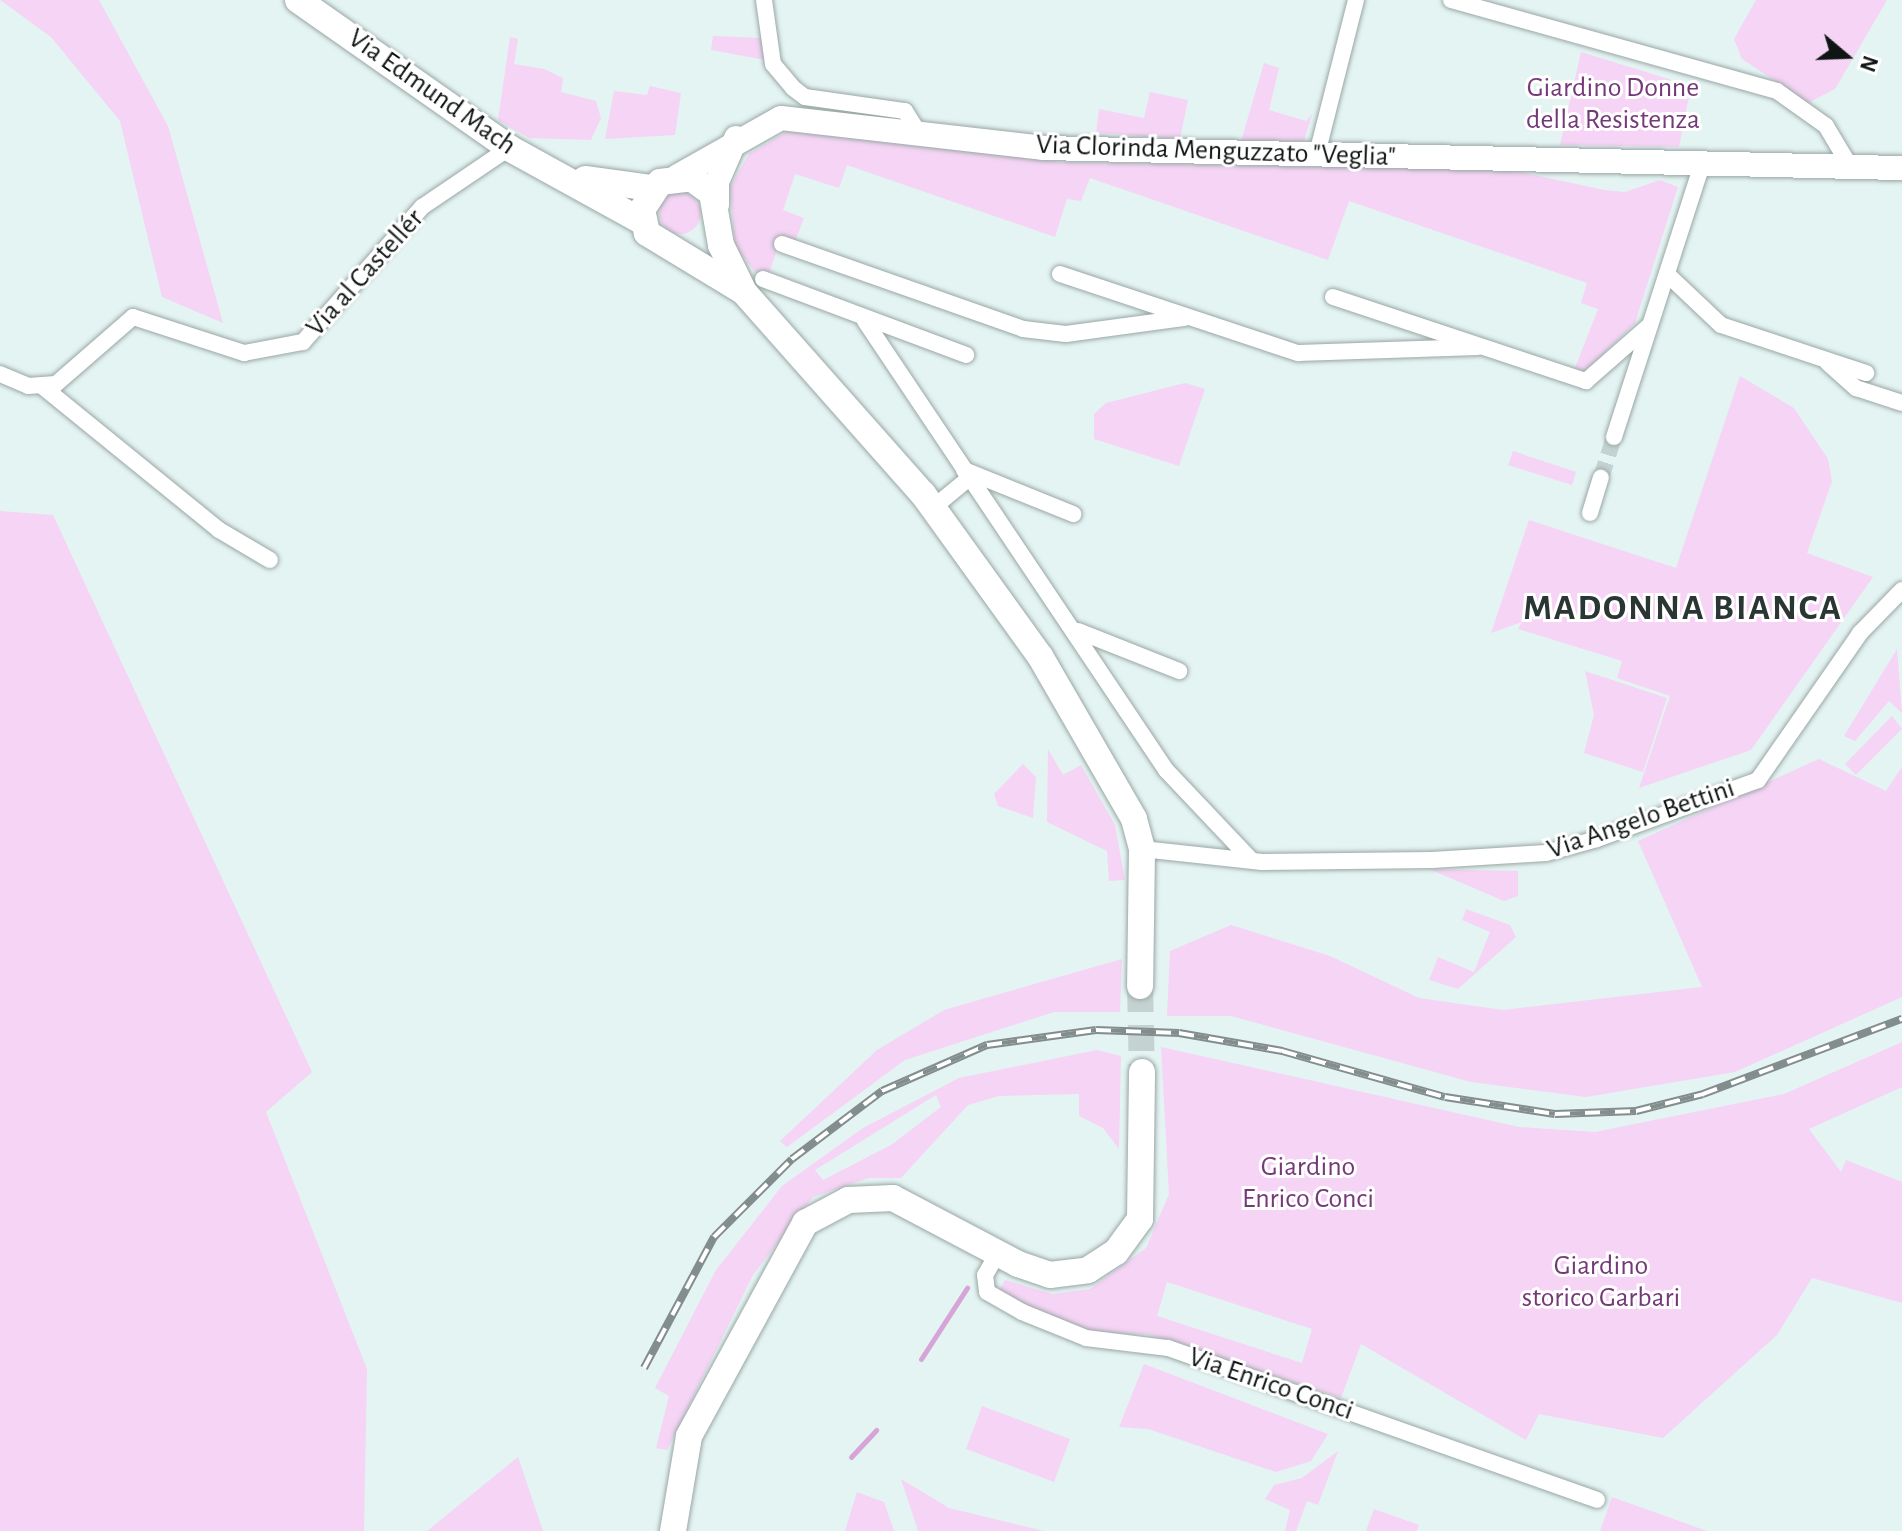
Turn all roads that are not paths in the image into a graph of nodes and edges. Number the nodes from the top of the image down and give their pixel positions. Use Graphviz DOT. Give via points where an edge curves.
graph roads {
  1 [pos="298,0"];
  2 [pos="764,0"];
  3 [pos="1356,0"];
  4 [pos="1451,0"];
  5 [pos="920,135"];
  6 [pos="736,138"];
  7 [pos="509,148"];
  8 [pos="1317,154"];
  9 [pos="1702,165"];
  10 [pos="1851,168"];
  11 [pos="1902,168"];
  12 [pos="569,176"];
  13 [pos="678,176"];
  14 [pos="652,188"];
  15 [pos="716,215"];
  16 [pos="643,222"];
  17 [pos="782,244"];
  18 [pos="675,252"];
  19 [pos="1060,274"];
  20 [pos="1667,274"];
  21 [pos="753,286"];
  22 [pos="1333,297"];
  23 [pos="1191,317"];
  24 [pos="865,321"];
  25 [pos="1650,325"];
  26 [pos="1478,347"];
  27 [pos="966,355"];
  28 [pos="1823,358"];
  29 [pos="1866,373"];
  30 [pos="0,374"];
  31 [pos="42,386"];
  32 [pos="1902,403"];
  33 [pos="1614,437"];
  34 [pos="967,474"];
  35 [pos="1601,478"];
  36 [pos="934,507"];
  37 [pos="1590,513"];
  38 [pos="1073,514"];
  39 [pos="270,560"];
  40 [pos="1902,590"];
  41 [pos="1078,631"];
  42 [pos="1179,671"];
  43 [pos="1142,849"];
  44 [pos="1252,861"];
  45 [pos="1140,986"];
  46 [pos="1142,1072"];
  47 [pos="999,1251"];
  48 [pos="1597,1500"];
  49 [pos="673,1531"];
  1 -- 7 [label="main road, Via Edmund Mach"];
  2 -- 5 [label="street" via="773,64 793,88 805,97 905,111"];
  3 -- 8 [label="street"];
  4 -- 10 [label="street" via="1777,91 1843,143"];
  5 -- 6 [label="main road, Via Clorinda Menguzzato \"Veglia\"" via="781,118"];
  5 -- 8 [label="main road, Via Clorinda Menguzzato \"Veglia\"" via="1044,148"];
  6 -- 13 [label="main road, Via Clorinda Menguzzato \"Veglia\""];
  6 -- 15 [label="main road" via="717,182"];
  7 -- 12 [label="main road, Via Edmund Mach"];
  7 -- 31 [label="street, Via al Castellér" via="422,207 303,342 244,353 133,317 76,370"];
  8 -- 9 [label="main road, Via Clorinda Menguzzato \"Veglia\""];
  9 -- 10 [label="main road, Via Clorinda Menguzzato \"Veglia\""];
  9 -- 20 [label="street"];
  10 -- 11 [label="main road, Via Clorinda Menguzzato \"Veglia\""];
  12 -- 14 [label="main road, Via Edmund Mach"];
  12 -- 16 [label="main road, Via Edmund Mach"];
  13 -- 14 [label="main road, Via Clorinda Menguzzato \"Veglia\""];
  13 -- 15 [label="main road" via="703,184"];
  14 -- 16 [label="main road"];
  15 -- 18 [label="main road" via="696,248"];
  15 -- 21 [label="main road"];
  16 -- 18 [label="main road" via="654,242"];
  17 -- 23 [label="street" via="1023,329 1066,334"];
  18 -- 21 [label="main road"];
  19 -- 23 [label="street"];
  20 -- 25 [label="street"];
  20 -- 28 [label="street" via="1721,325"];
  21 -- 24 [label="street"];
  21 -- 36 [label="main road"];
  22 -- 26 [label="street"];
  23 -- 26 [label="street" via="1322,357"];
  24 -- 27 [label="street"];
  24 -- 34 [label="street"];
  25 -- 26 [label="street" via="1586,381"];
  25 -- 33 [label="street"];
  28 -- 29 [label="street"];
  28 -- 32 [label="street" via="1856,388"];
  30 -- 31 [label="street"];
  31 -- 39 [label="street" via="219,530"];
  34 -- 36 [label="street"];
  34 -- 38 [label="street"];
  34 -- 41 [label="street"];
  35 -- 37 [label="street"];
  36 -- 43 [label="main road" via="1040,656 1121,792"];
  40 -- 44 [label="street, Via Angelo Bettini" via="1860,633 1758,780 1546,853"];
  41 -- 42 [label="street"];
  41 -- 44 [label="street" via="1166,770"];
  43 -- 44 [label="street, Via Angelo Bettini"];
  43 -- 45 [label="main road"];
  46 -- 47 [label="main road" via="1145,1186 1132,1234 1104,1261 1070,1274 1050,1275"];
  47 -- 48 [label="street, Via Enrico Conci" via="985,1275 987,1292 1022,1312 1086,1338 1168,1348"];
  47 -- 49 [label="main road" via="893,1198 848,1200 805,1223 689,1436"];
}
